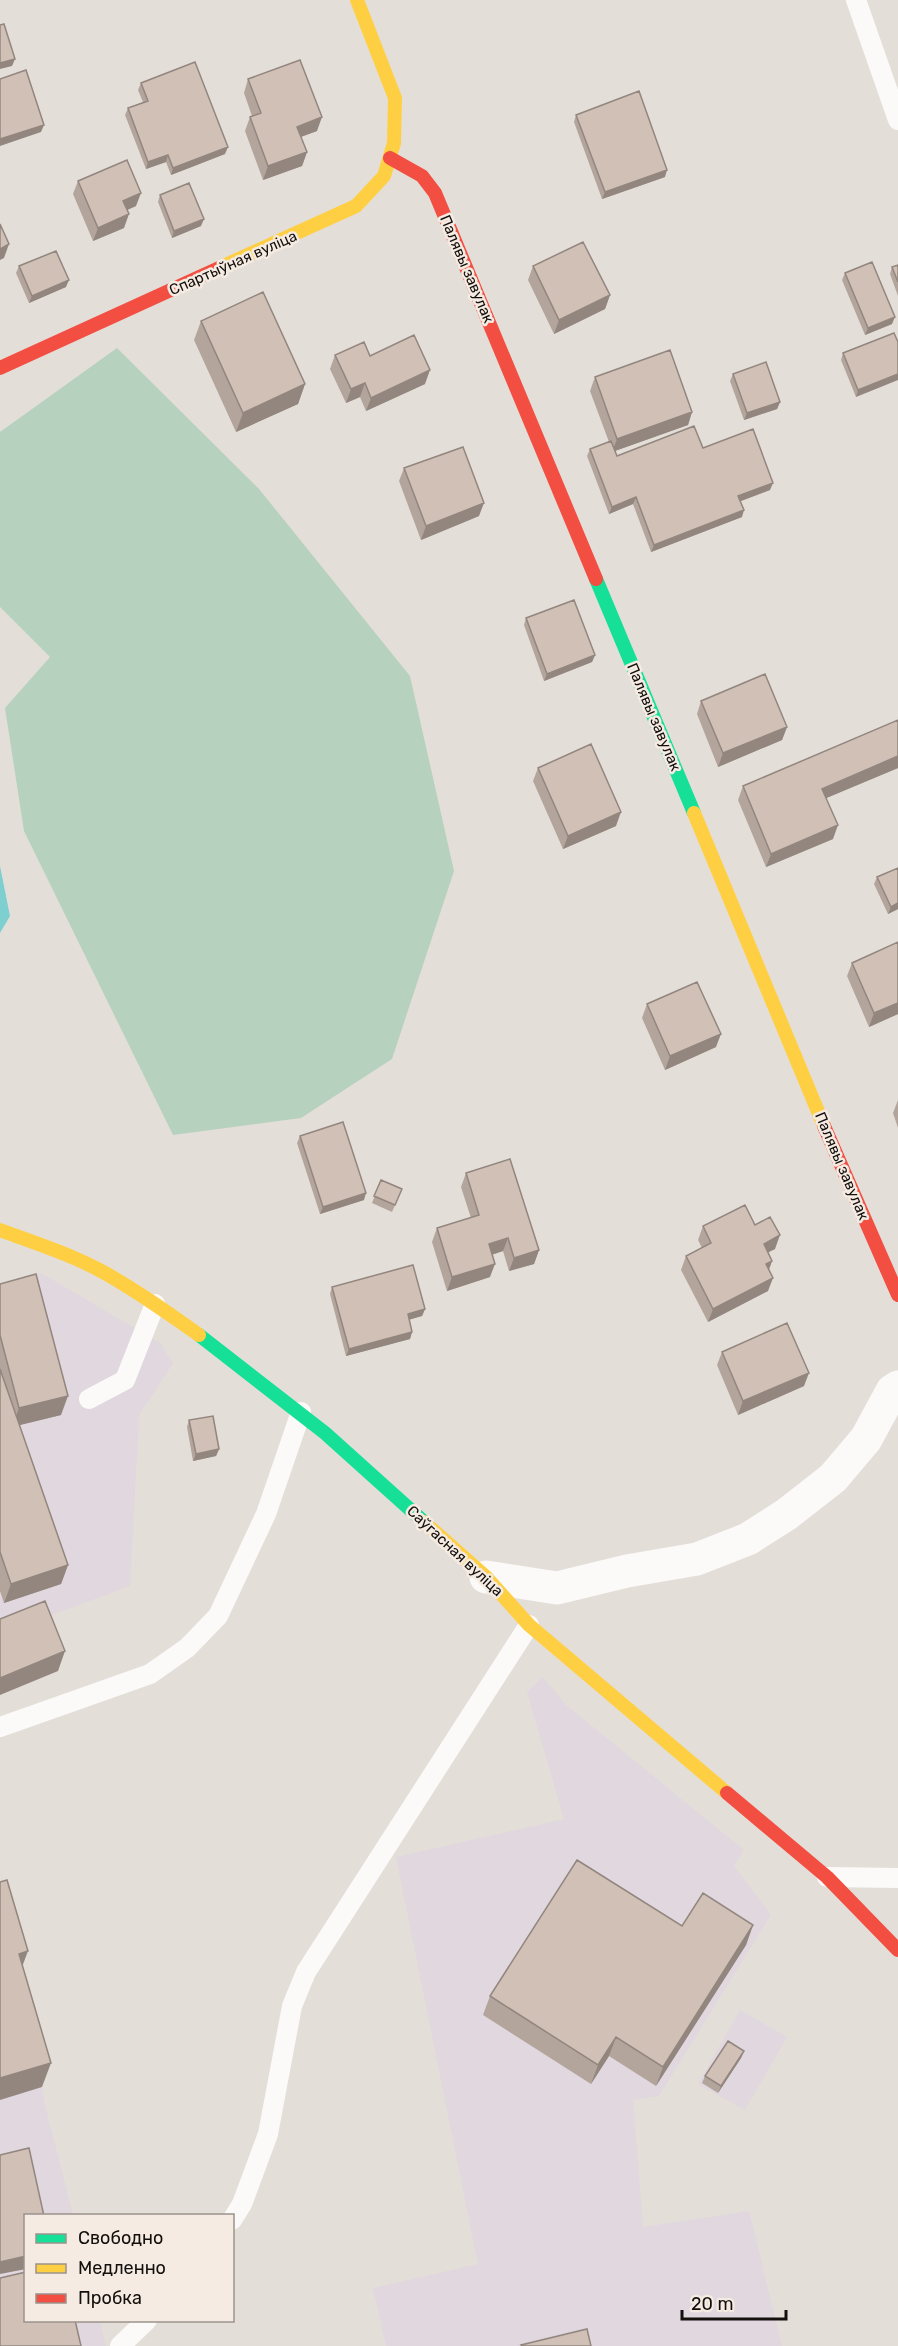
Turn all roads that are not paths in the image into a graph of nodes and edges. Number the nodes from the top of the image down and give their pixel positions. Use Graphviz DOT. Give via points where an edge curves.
graph roads {
  1 [pos="357,0"];
  2 [pos="856,0"];
  3 [pos="898,120"];
  4 [pos="390,158"];
  5 [pos="0,368"];
  6 [pos="0,1230"];
  7 [pos="898,1295"];
  8 [pos="155,1304"];
  9 [pos="898,1387"];
  10 [pos="89,1399"];
  11 [pos="301,1412"];
  12 [pos="486,1577"];
  13 [pos="529,1625"];
  14 [pos="0,1727"];
  15 [pos="827,1877"];
  16 [pos="898,1878"];
  17 [pos="898,1950"];
  18 [pos="234,2217"];
  19 [pos="145,2322"];
  20 [pos="120,2346"];
  1 -- 4 [label="street, Спартыўная вуліца" via="395,98"];
  2 -- 3 [label="lane"];
  4 -- 5 [label="street, Спартыўная вуліца" via="384,176 356,206"];
  4 -- 7 [label="street, Палявы завулак" via="422,176 435,193"];
  6 -- 8 [label="street, Саўгасная вуліца" via="58,1251"];
  8 -- 10 [label="lane" via="125,1380"];
  8 -- 11 [label="street, Саўгасная вуліца"];
  9 -- 12 [label="street" via="866,1439 833,1478 748,1539 697,1559 557,1588"];
  11 -- 12 [label="street, Саўгасная вуліца"];
  11 -- 14 [label="lane" via="266,1514 218,1616 187,1648 150,1674"];
  12 -- 13 [label="street, Саўгасная вуліца"];
  13 -- 15 [label="street, Саўгасная вуліца"];
  13 -- 18 [label="lane" via="306,1972 292,2006 267,2134"];
  15 -- 16 [label="lane"];
  15 -- 17 [label="street, Саўгасная вуліца"];
  19 -- 20 [label="lane"];
}
